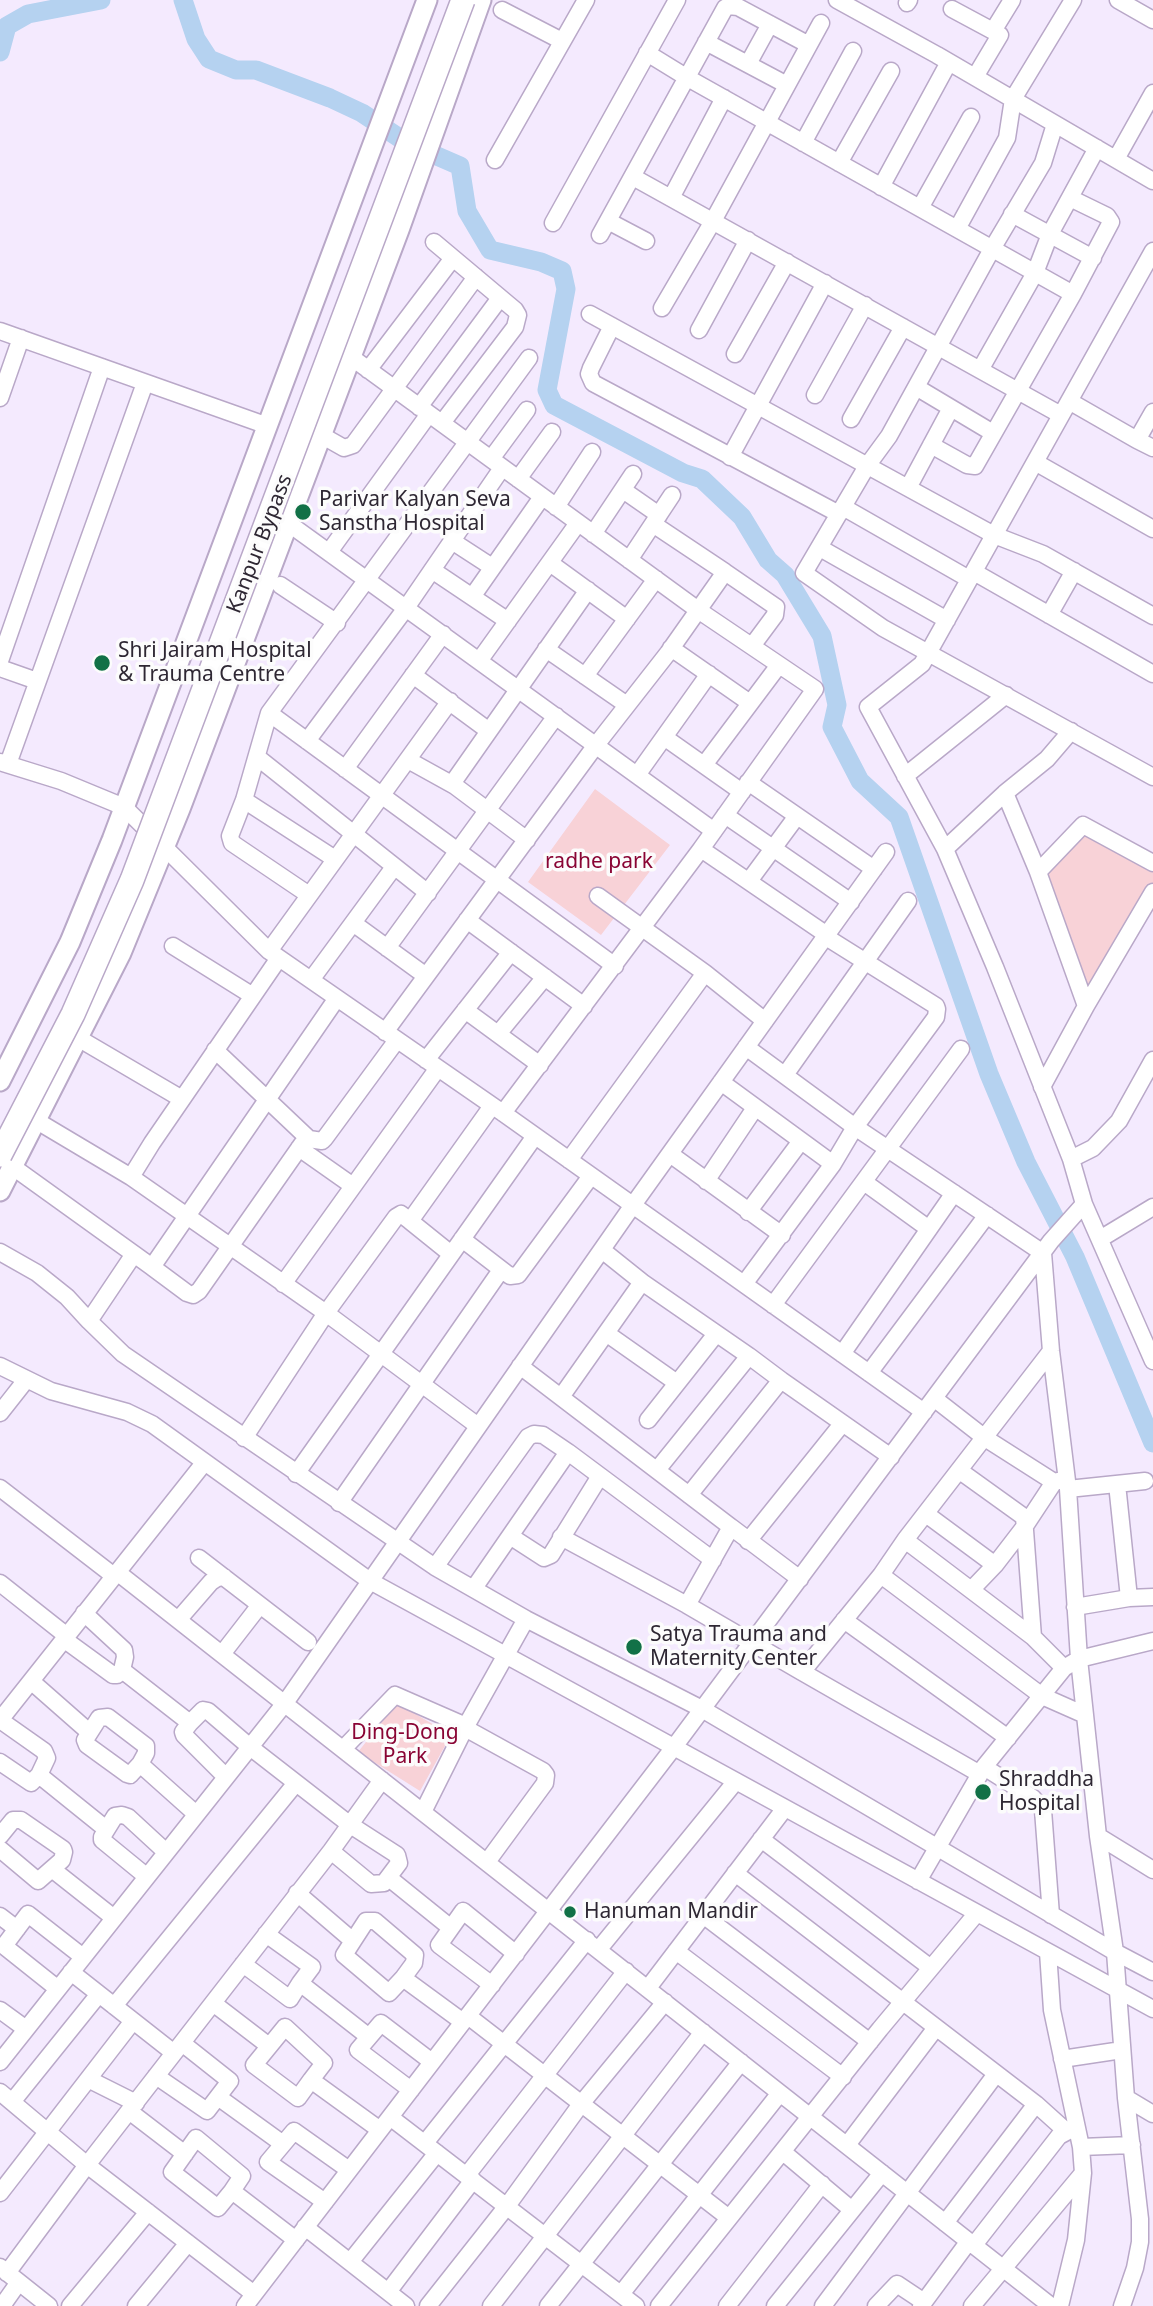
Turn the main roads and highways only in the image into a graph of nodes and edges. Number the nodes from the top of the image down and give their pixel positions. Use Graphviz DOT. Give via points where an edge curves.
graph roads {
  1 [pos="427,0"];
  2 [pos="448,0"];
  3 [pos="463,0"];
  4 [pos="481,0"];
  5 [pos="0,1081"];
  6 [pos="0,1123"];
  7 [pos="6,1161"];
  8 [pos="0,1191"];
  1 -- 5 [label="main road" via="124,807 70,942"];
  2 -- 6 [label="highway, Kanpur Bypass" via="119,870 54,1017"];
  3 -- 7 [label="highway, Kanpur Bypass, bridge" via="132,880"];
  4 -- 7 [label="main road" via="180,809 121,953 37,1121"];
  7 -- 8 [label="main road"];
}
